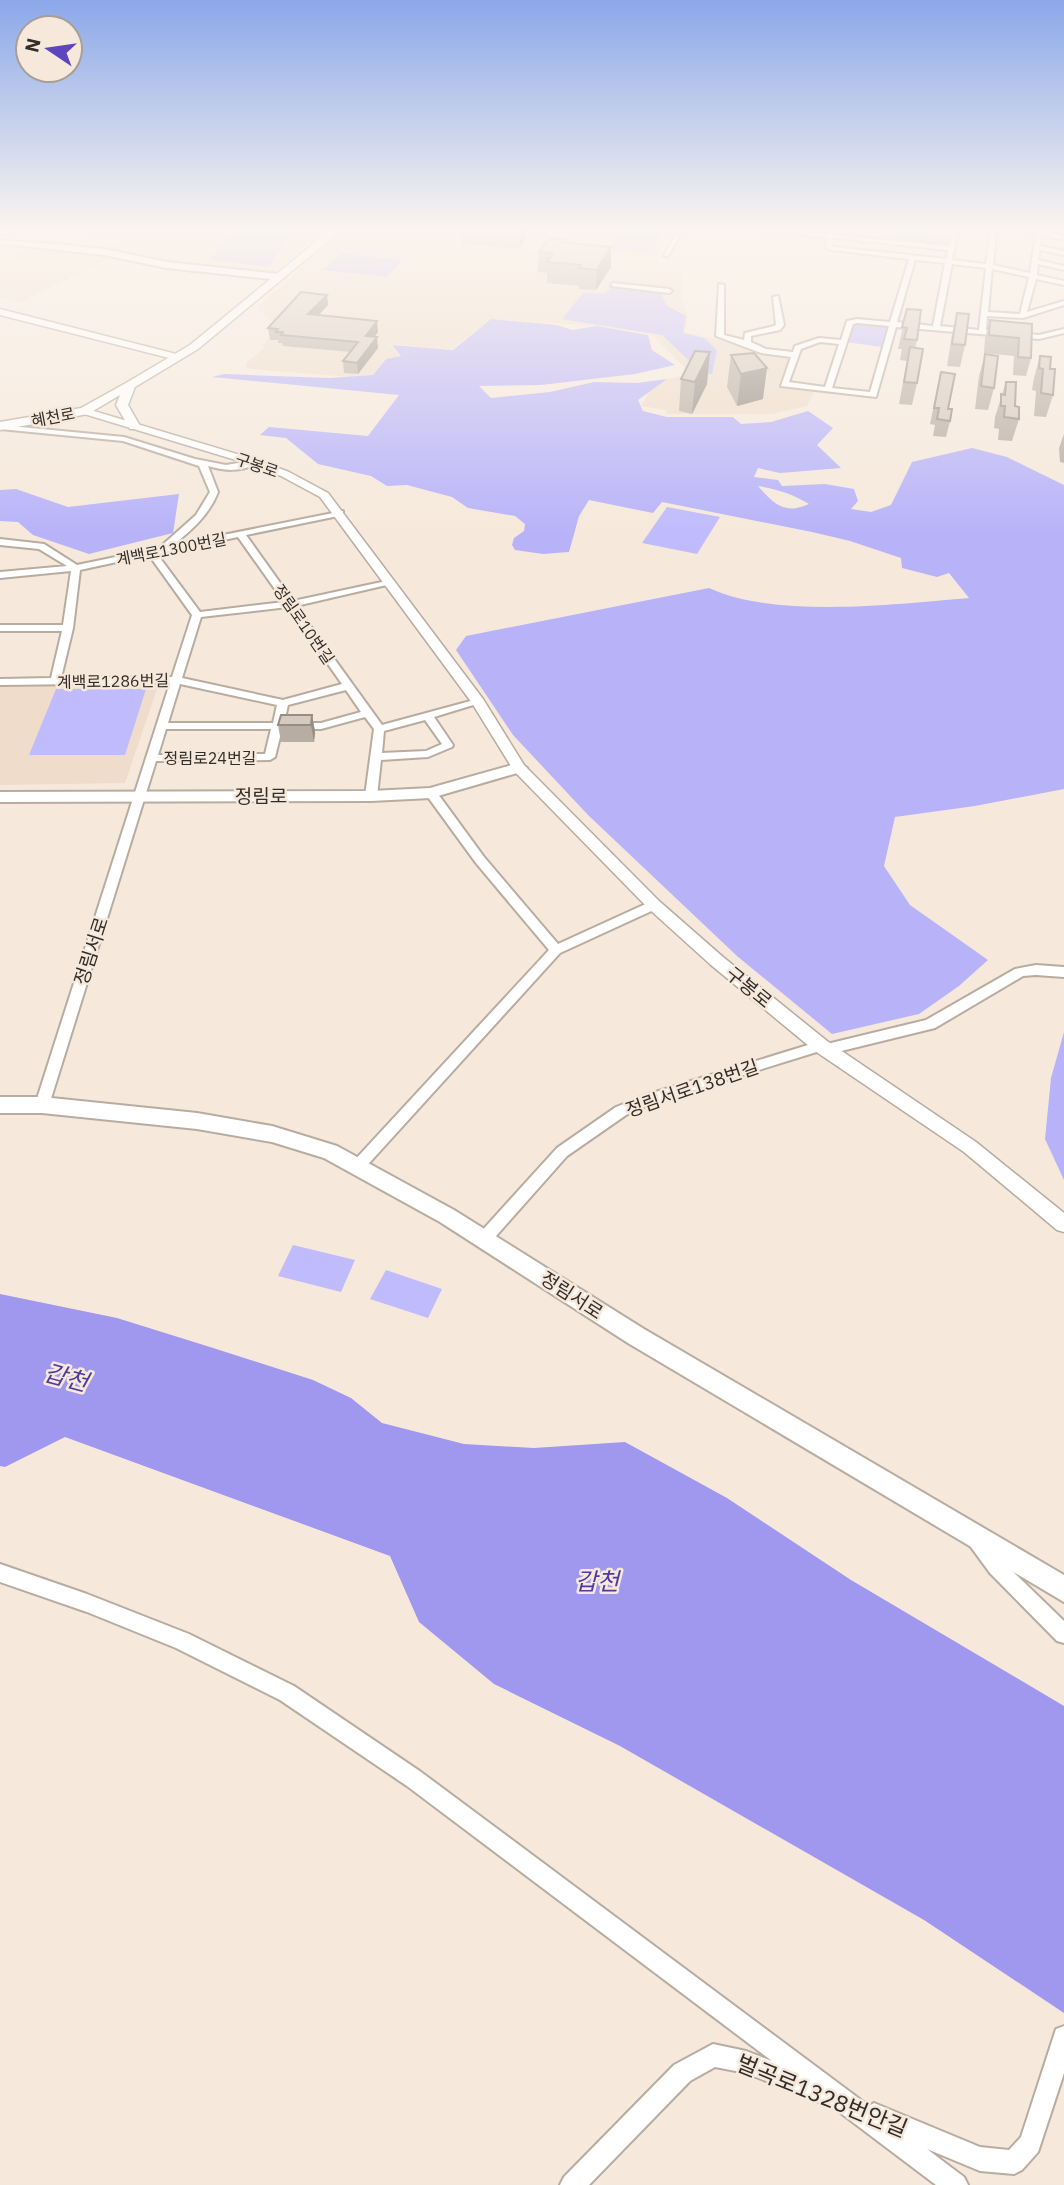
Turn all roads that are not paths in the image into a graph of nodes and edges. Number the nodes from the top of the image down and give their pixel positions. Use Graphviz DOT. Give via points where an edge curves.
graph roads {
  1 [pos="67,329"];
  2 [pos="216,329"];
  3 [pos="720,329"];
  4 [pos="774,329"];
  5 [pos="847,329"];
  6 [pos="892,329"];
  7 [pos="959,329"];
  8 [pos="982,331"];
  9 [pos="1064,331"];
  10 [pos="842,342"];
  11 [pos="747,344"];
  12 [pos="795,355"];
  13 [pos="177,357"];
  14 [pos="130,385"];
  15 [pos="828,389"];
  16 [pos="78,412"];
  17 [pos="134,426"];
  18 [pos="0,427"];
  19 [pos="43,431"];
  20 [pos="194,460"];
  21 [pos="253,463"];
  22 [pos="340,513"];
  23 [pos="241,535"];
  24 [pos="0,542"];
  25 [pos="157,553"];
  26 [pos="76,568"];
  27 [pos="0,575"];
  28 [pos="388,582"];
  29 [pos="292,604"];
  30 [pos="197,615"];
  31 [pos="0,628"];
  32 [pos="68,628"];
  33 [pos="176,680"];
  34 [pos="0,682"];
  35 [pos="55,682"];
  36 [pos="347,686"];
  37 [pos="478,702"];
  38 [pos="283,703"];
  39 [pos="368,713"];
  40 [pos="428,716"];
  41 [pos="162,726"];
  42 [pos="278,726"];
  43 [pos="379,729"];
  44 [pos="270,757"];
  45 [pos="377,757"];
  46 [pos="151,758"];
  47 [pos="519,768"];
  48 [pos="431,793"];
  49 [pos="140,796"];
  50 [pos="371,796"];
  51 [pos="0,797"];
  52 [pos="654,905"];
  53 [pos="556,950"];
  54 [pos="1064,972"];
  55 [pos="825,1047"];
  56 [pos="0,1105"];
  57 [pos="42,1105"];
  58 [pos="357,1167"];
  59 [pos="1064,1224"];
  60 [pos="484,1239"];
  61 [pos="972,1536"];
  62 [pos="0,1573"];
  63 [pos="1064,1589"];
  64 [pos="1064,1634"];
  65 [pos="1064,2037"];
  66 [pos="852,2105"];
  67 [pos="572,2185"];
  68 [pos="956,2185"];
  1 -- 13 [label="street"];
  2 -- 13 [label="main road, 혜천로"];
  3 -- 11 [label="street" via="720,336"];
  4 -- 11 [label="street" via="748,335"];
  5 -- 10 [label="street"];
  6 -- 15 [label="street" via="873,394"];
  7 -- 8 [label="street"];
  8 -- 9 [label="street" via="1039,337"];
  10 -- 12 [label="street" via="819,340 798,348"];
  10 -- 15 [label="street"];
  11 -- 12 [label="street"];
  12 -- 15 [label="street" via="784,384"];
  13 -- 14 [label="main road, 혜천로"];
  14 -- 16 [label="main road, 혜천로"];
  14 -- 17 [label="main road" via="122,405"];
  16 -- 17 [label="street, 구봉로"];
  16 -- 18 [label="main road, 혜천로"];
  16 -- 19 [label="street"];
  17 -- 21 [label="street, 구봉로"];
  18 -- 19 [label="street"];
  19 -- 20 [label="street" via="124,439"];
  20 -- 21 [label="street" via="230,469"];
  20 -- 25 [label="street" via="209,473 214,492 211,500"];
  21 -- 22 [label="street, 구봉로" via="324,495"];
  22 -- 23 [label="street, 계백로1300번길"];
  22 -- 28 [label="street, 구봉로"];
  23 -- 25 [label="street, 계백로1300번길"];
  23 -- 29 [label="street, 정림로10번길"];
  24 -- 26 [label="street" via="41,546"];
  25 -- 26 [label="street, 계백로1300번길"];
  25 -- 30 [label="street"];
  26 -- 27 [label="street, 계백로1300번길"];
  26 -- 32 [label="street"];
  28 -- 29 [label="street"];
  28 -- 37 [label="street, 구봉로"];
  29 -- 30 [label="street"];
  29 -- 36 [label="street, 정림로10번길"];
  30 -- 33 [label="street, 정림로24번길"];
  31 -- 32 [label="street"];
  32 -- 35 [label="street"];
  33 -- 35 [label="street, 계백로1286번길"];
  33 -- 38 [label="street, 계백로1286번길"];
  33 -- 41 [label="street, 정림로24번길"];
  34 -- 35 [label="street, 계백로1286번길"];
  36 -- 38 [label="street, 계백로1286번길"];
  36 -- 39 [label="street, 정림로10번길"];
  37 -- 40 [label="street"];
  37 -- 47 [label="street, 구봉로"];
  38 -- 42 [label="street, 정림로"];
  39 -- 42 [label="street" via="321,726"];
  39 -- 43 [label="street, 정림로10번길"];
  40 -- 43 [label="street"];
  40 -- 45 [label="street" via="448,745 428,754"];
  41 -- 42 [label="street"];
  41 -- 46 [label="street, 정림로24번길"];
  42 -- 44 [label="street, 정림로"];
  43 -- 45 [label="street"];
  44 -- 46 [label="street, 정림로24번길"];
  45 -- 50 [label="street"];
  46 -- 49 [label="street, 정림로24번길"];
  47 -- 48 [label="main road, 정림로"];
  47 -- 52 [label="street, 구봉로"];
  48 -- 50 [label="main road, 정림로"];
  48 -- 53 [label="street"];
  49 -- 50 [label="main road, 정림로"];
  49 -- 51 [label="main road, 정림로"];
  49 -- 57 [label="street, 정림서로"];
  52 -- 53 [label="street"];
  52 -- 55 [label="street, 구봉로"];
  53 -- 58 [label="street"];
  54 -- 55 [label="street, 정림서로138번길" via="1020,972 930,1024"];
  55 -- 59 [label="street, 구봉로" via="970,1147"];
  55 -- 60 [label="street, 정림서로138번길" via="621,1111 562,1152"];
  56 -- 57 [label="main road, 정림서로"];
  57 -- 58 [label="main road, 정림서로" via="197,1121 272,1134 330,1152"];
  58 -- 60 [label="main road, 정림서로"];
  60 -- 61 [label="main road, 정림서로" via="636,1336"];
  61 -- 63 [label="main road, 정림서로"];
  61 -- 64 [label="street" via="996,1567"];
  62 -- 66 [label="street" via="182,1641 288,1693 414,1779"];
  65 -- 66 [label="street, 벌곡로1328번안길" via="1030,2144 1014,2162 980,2159"];
  66 -- 67 [label="street, 벌곡로1328번안길" via="746,2062 713,2055 682,2073"];
  66 -- 68 [label="street"];
}
